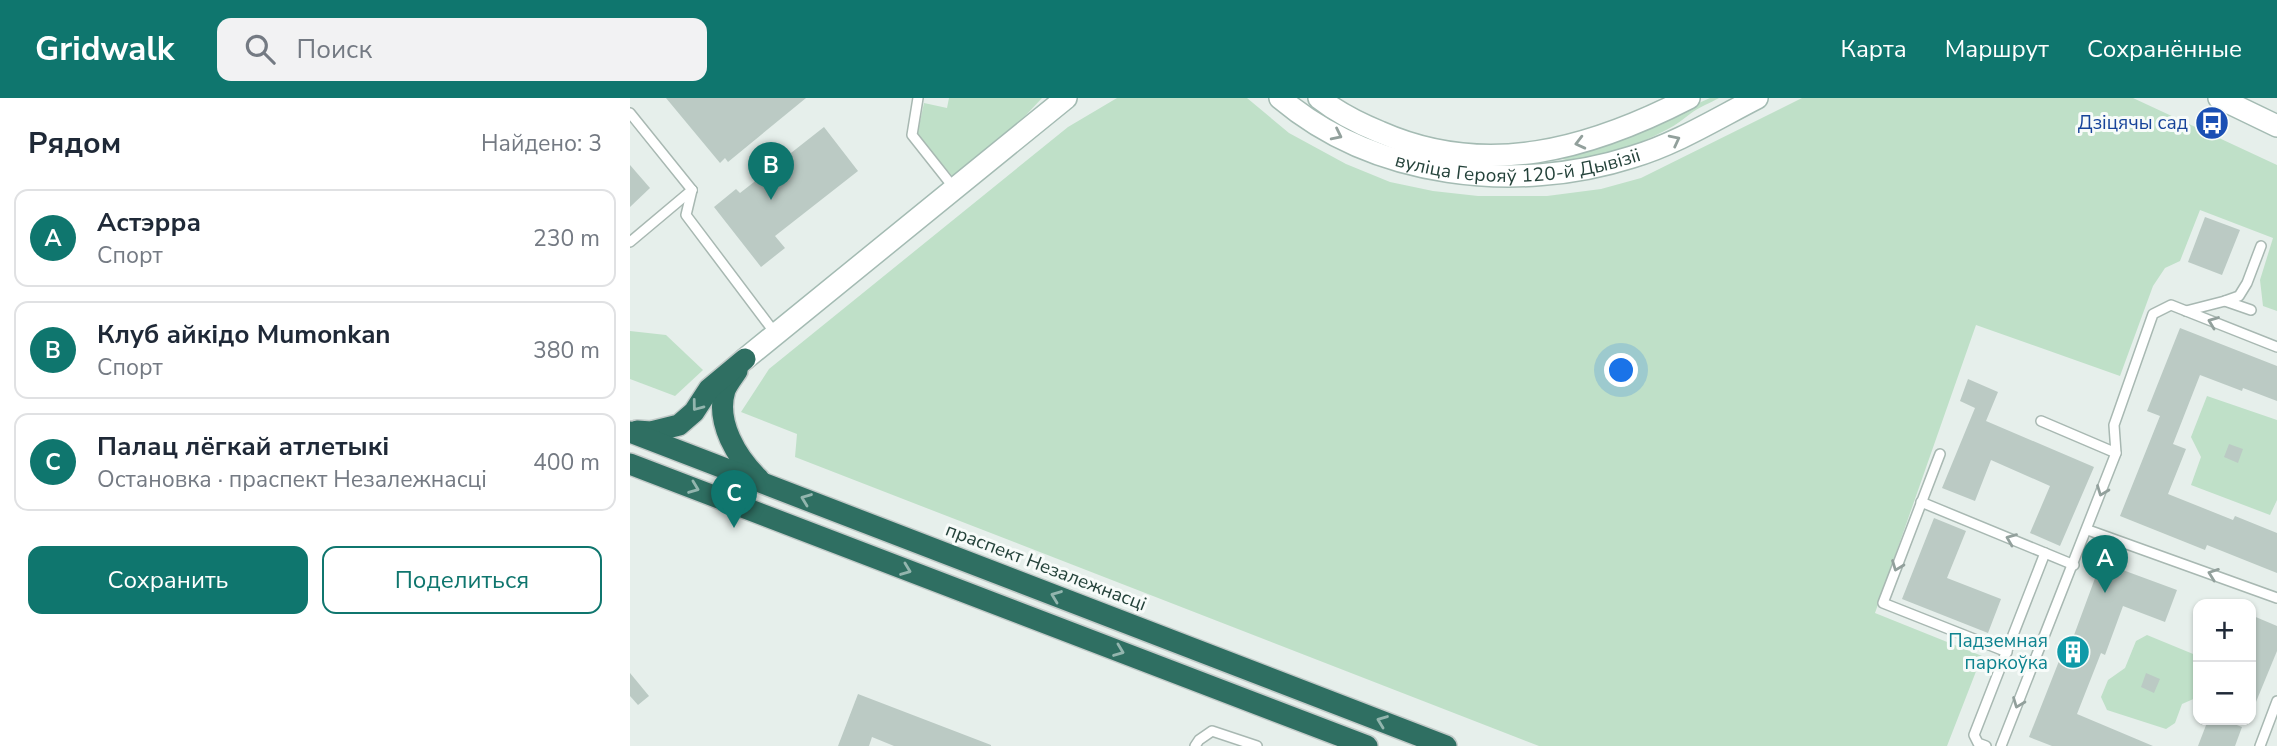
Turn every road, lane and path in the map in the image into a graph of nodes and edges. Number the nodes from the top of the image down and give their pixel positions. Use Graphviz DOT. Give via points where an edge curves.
graph roads {
  1 [pos="918,98"];
  2 [pos="1055,98"];
  3 [pos="1066,98"];
  4 [pos="1280,98"];
  5 [pos="1319,98"];
  6 [pos="1689,98"];
  7 [pos="1757,98"];
  8 [pos="2219,98"];
  9 [pos="630,113"];
  10 [pos="2277,126"];
  11 [pos="1029,127"];
  12 [pos="954,188"];
  13 [pos="692,190"];
  14 [pos="630,243"];
  15 [pos="2261,246"];
  16 [pos="2225,301"];
  17 [pos="2251,310"];
  18 [pos="2186,311"];
  19 [pos="776,334"];
  20 [pos="2277,347"];
  21 [pos="745,359"];
  22 [pos="2041,421"];
  23 [pos="630,431"];
  24 [pos="2116,453"];
  25 [pos="1940,454"];
  26 [pos="630,464"];
  27 [pos="763,483"];
  28 [pos="1921,502"];
  29 [pos="2088,530"];
  30 [pos="2045,553"];
  31 [pos="2074,565"];
  32 [pos="2277,598"];
  33 [pos="2007,652"];
  34 [pos="2277,701"];
  35 [pos="1195,746"];
  36 [pos="1257,746"];
  37 [pos="1367,746"];
  38 [pos="1446,746"];
  39 [pos="1986,746"];
  40 [pos="2001,746"];
  41 [pos="2260,746"];
  1 -- 12 [label="lane" via="912,135"];
  2 -- 11 [label="street"];
  3 -- 11 [label="street"];
  4 -- 7 [label="street, вуліца Герояў 120-й Дывізіі, one-way" via="1327,130 1395,160 1492,176 1578,170 1634,157"];
  6 -- 5 [label="street, вуліца Герояў 120-й Дывізіі, one-way" via="1593,140 1528,154 1474,157 1397,140 1348,118"];
  8 -- 10 [label="street"];
  9 -- 13 [label="lane"];
  11 -- 12 [label="street"];
  12 -- 19 [label="street"];
  13 -- 14 [label="lane"];
  13 -- 19 [label="lane" via="686,215"];
  15 -- 16 [label="lane" via="2239,296"];
  16 -- 17 [label="lane"];
  16 -- 18 [label="lane"];
  20 -- 18 [label="lane, one-way"];
  18 -- 24 [label="lane" via="2171,305 2153,314 2114,425"];
  19 -- 21 [label="street"];
  21 -- 23 [label="highway, one-way" via="709,389 679,425 651,432"];
  21 -- 27 [label="highway" via="726,387 725,416 739,458"];
  22 -- 24 [label="lane"];
  23 -- 27 [label="highway, праспект Незалежнасці"];
  24 -- 29 [label="lane, one-way"];
  25 -- 28 [label="lane"];
  26 -- 37 [label="highway, one-way"];
  38 -- 27 [label="highway, праспект Незалежнасці, one-way"];
  30 -- 28 [label="lane, one-way"];
  28 -- 33 [label="lane, one-way" via="1883,603"];
  29 -- 31 [label="lane"];
  32 -- 29 [label="lane, one-way"];
  30 -- 31 [label="lane"];
  30 -- 33 [label="lane"];
  31 -- 40 [label="lane, one-way"];
  33 -- 39 [label="lane" via="1974,735"];
  34 -- 41 [label="lane"];
  35 -- 36 [label="lane" via="1212,731"];
}
